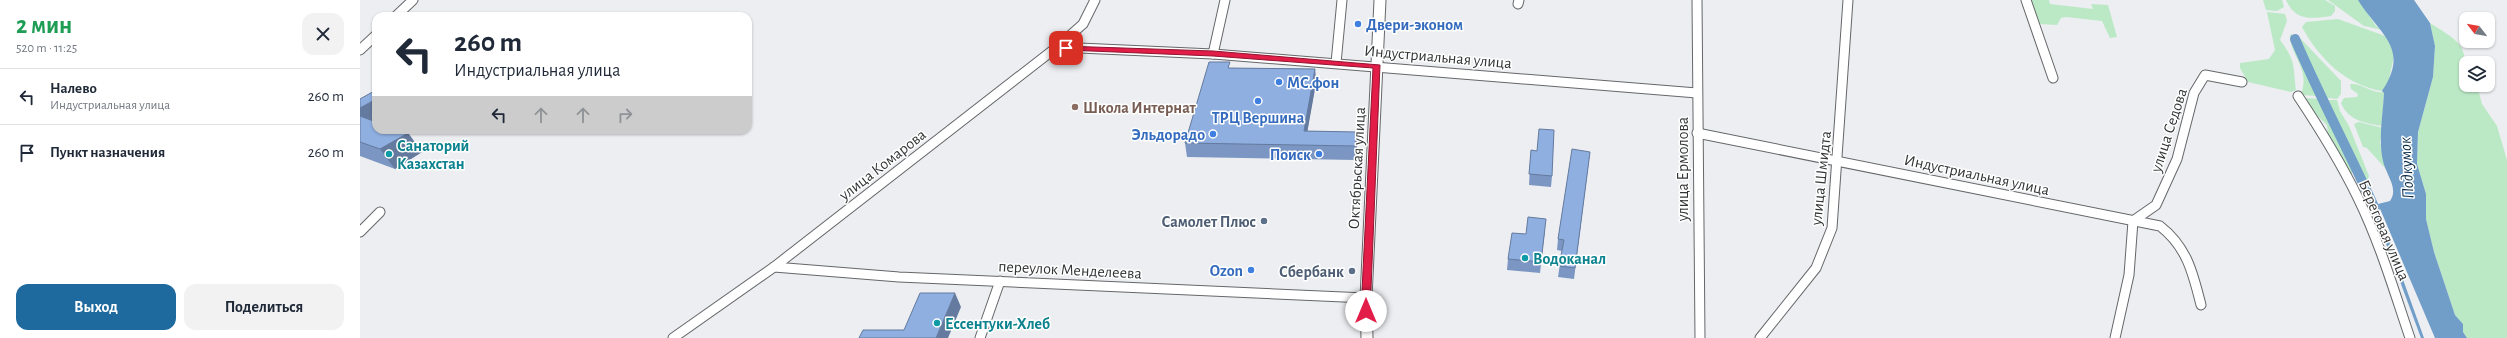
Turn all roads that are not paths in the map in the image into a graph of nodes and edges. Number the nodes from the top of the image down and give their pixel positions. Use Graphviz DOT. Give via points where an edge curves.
graph roads {
  1 [pos="413,0"];
  2 [pos="1095,0"];
  3 [pos="1225,0"];
  4 [pos="1342,0"];
  5 [pos="1380,0"];
  6 [pos="1697,0"];
  7 [pos="1848,0"];
  8 [pos="2026,0"];
  9 [pos="400,12"];
  10 [pos="372,39"];
  11 [pos="1057,47"];
  12 [pos="360,50"];
  13 [pos="1213,54"];
  14 [pos="1336,63"];
  15 [pos="1377,66"];
  16 [pos="2053,78"];
  17 [pos="2242,82"];
  18 [pos="1697,93"];
  19 [pos="2298,96"];
  20 [pos="1697,133"];
  21 [pos="1838,160"];
  22 [pos="380,212"];
  23 [pos="2133,221"];
  24 [pos="360,232"];
  25 [pos="774,268"];
  26 [pos="1000,281"];
  27 [pos="1366,298"];
  28 [pos="2201,305"];
  29 [pos="673,338"];
  30 [pos="980,338"];
  31 [pos="1367,338"];
  32 [pos="1700,338"];
  33 [pos="1760,338"];
  34 [pos="2115,338"];
  35 [pos="2410,338"];
  1 -- 9 [label="street"];
  2 -- 11 [label="street, улица Комарова" via="1083,24"];
  3 -- 13 [label="street"];
  4 -- 14 [label="street"];
  5 -- 15 [label="main road, Октябрьская улица"];
  6 -- 18 [label="street, улица Ермолова"];
  7 -- 21 [label="street, улица Шмидта"];
  8 -- 16 [label="street"];
  10 -- 12 [label="street"];
  11 -- 13 [label="street, Индустриальная улица"];
  11 -- 25 [label="street, улица Комарова"];
  13 -- 14 [label="street, Индустриальная улица"];
  14 -- 15 [label="street, Индустриальная улица"];
  15 -- 18 [label="street, Индустриальная улица"];
  15 -- 27 [label="main road, Октябрьская улица"];
  17 -- 23 [label="street, улица Седова" via="2205,75 2194,93 2177,159 2156,205"];
  18 -- 20 [label="street, улица Ермолова"];
  19 -- 35 [label="street, Береговая улица" via="2324,134 2358,198 2377,242"];
  20 -- 21 [label="street, Индустриальная улица"];
  20 -- 32 [label="street, улица Ермолова"];
  21 -- 23 [label="street, Индустриальная улица"];
  21 -- 33 [label="street, улица Шмидта" via="1832,228 1816,268"];
  22 -- 24 [label="street"];
  23 -- 28 [label="street, Индустриальная улица" via="2160,226 2174,235 2190,264"];
  23 -- 34 [label="street" via="2129,275"];
  25 -- 26 [label="street, переулок Менделеева"];
  25 -- 29 [label="street, улица Комарова"];
  26 -- 27 [label="street, переулок Менделеева"];
  26 -- 30 [label="street"];
  27 -- 31 [label="main road, Октябрьская улица"];
}
